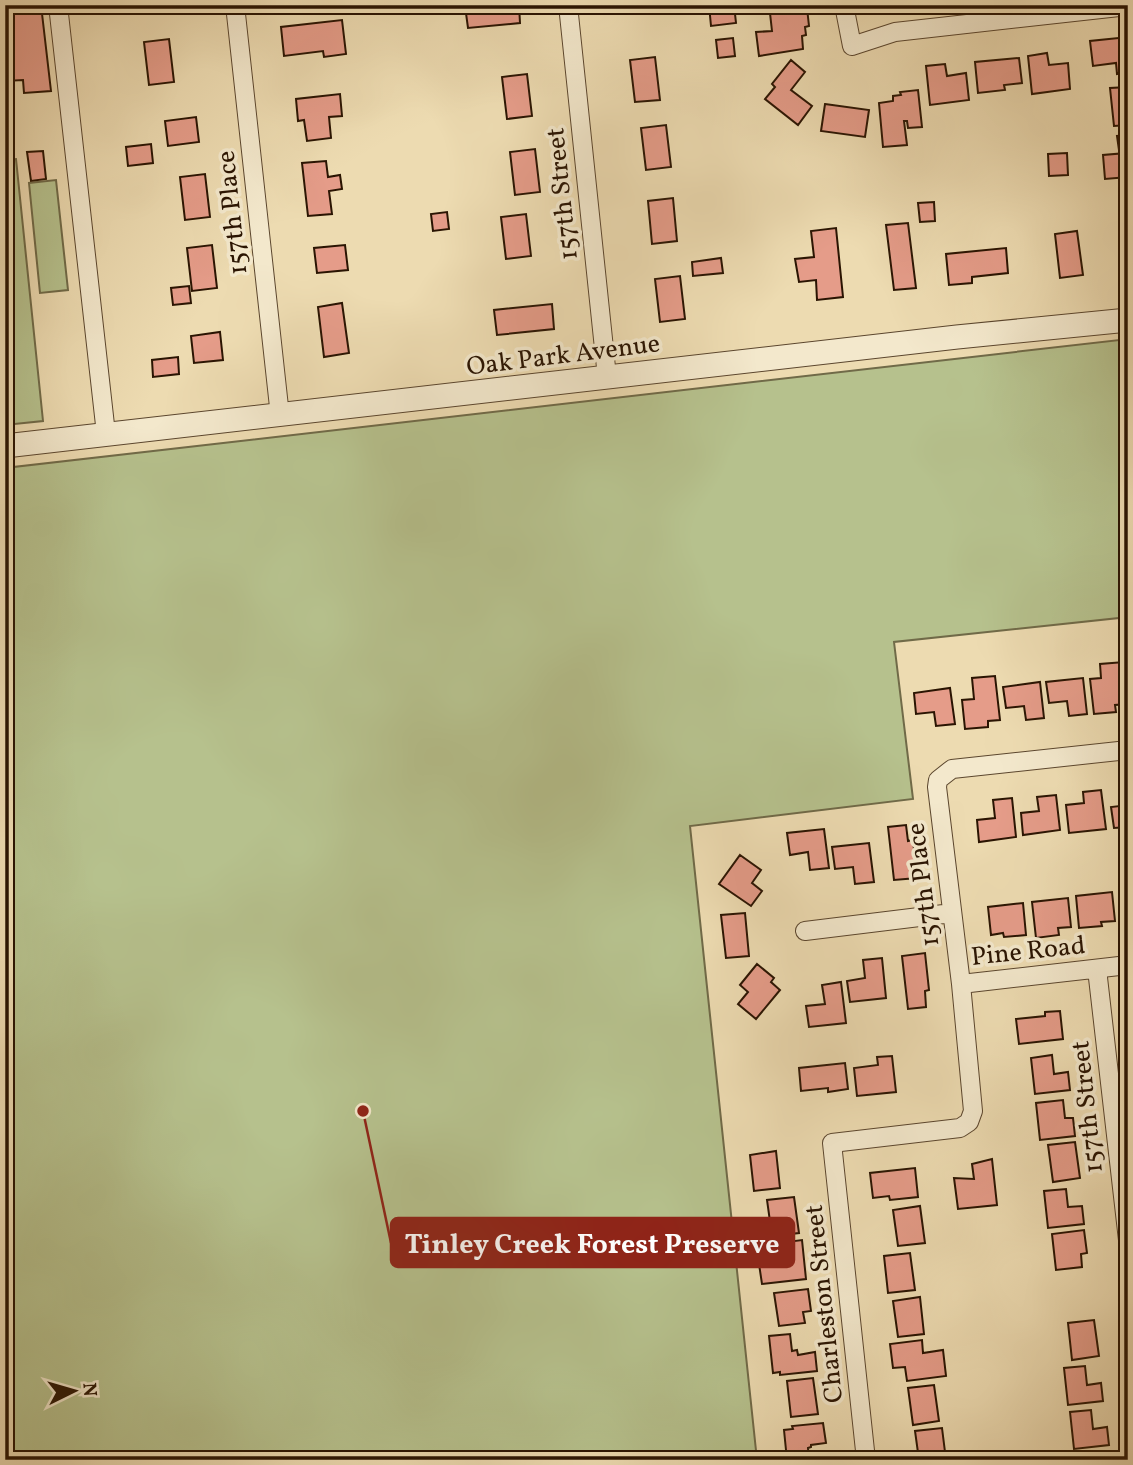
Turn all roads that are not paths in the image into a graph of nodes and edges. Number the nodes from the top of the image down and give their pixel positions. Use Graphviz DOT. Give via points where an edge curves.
graph roads {
  1 [pos="58,5"];
  2 [pos="235,5"];
  3 [pos="568,5"];
  4 [pos="844,5"];
  5 [pos="1128,6"];
  6 [pos="1128,320"];
  7 [pos="607,377"];
  8 [pos="280,416"];
  9 [pos="106,434"];
  10 [pos="5,446"];
  11 [pos="1128,750"];
  12 [pos="952,914"];
  13 [pos="805,931"];
  14 [pos="1128,965"];
  15 [pos="1097,969"];
  16 [pos="961,984"];
  17 [pos="832,1143"];
  18 [pos="1128,1240"];
  19 [pos="866,1460"];
  1 -- 9 [label="street"];
  2 -- 8 [label="street, 157th Place"];
  3 -- 7 [label="street, 157th Street"];
  4 -- 5 [label="street" via="852,46 895,32"];
  6 -- 7 [label="street, Oak Park Avenue"];
  7 -- 8 [label="street, Oak Park Avenue"];
  8 -- 9 [label="street, Oak Park Avenue"];
  9 -- 10 [label="street, Oak Park Avenue"];
  11 -- 12 [label="street, 157th Place" via="952,769 938,780"];
  12 -- 13 [label="street"];
  12 -- 16 [label="street, 157th Place"];
  14 -- 15 [label="street, Pine Road"];
  15 -- 16 [label="street, Pine Road"];
  15 -- 18 [label="street, 157th Street"];
  16 -- 17 [label="street, Pine Road" via="973,1111 970,1122 960,1128"];
  17 -- 19 [label="street, Charleston Street"];
}
